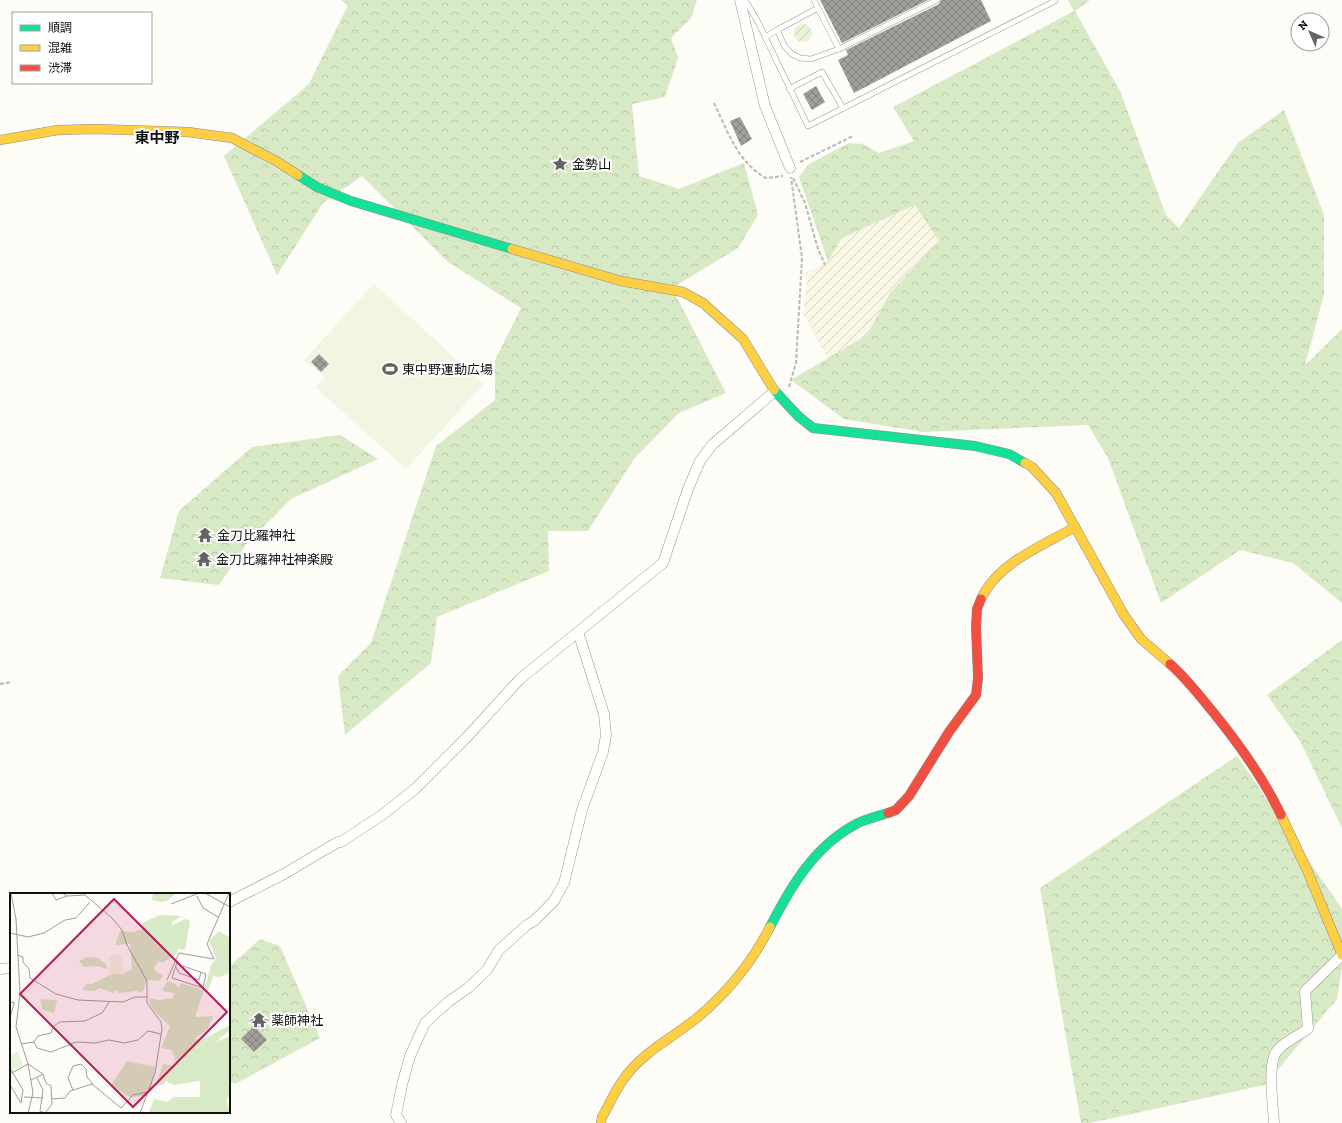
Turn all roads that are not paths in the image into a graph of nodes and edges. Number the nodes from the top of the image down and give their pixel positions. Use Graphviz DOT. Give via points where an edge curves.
graph roads {
  1 [pos="740,0"];
  2 [pos="745,0"];
  3 [pos="814,0"];
  4 [pos="937,0"];
  5 [pos="1054,0"];
  6 [pos="818,8"];
  7 [pos="777,30"];
  8 [pos="766,37"];
  9 [pos="839,49"];
  10 [pos="789,89"];
  11 [pos="843,108"];
  12 [pos="0,140"];
  13 [pos="790,170"];
  14 [pos="775,391"];
  15 [pos="1075,527"];
  16 [pos="578,632"];
  17 [pos="230,901"];
  18 [pos="1342,955"];
  19 [pos="10,968"];
  20 [pos="0,969"];
  21 [pos="401,1123"];
  22 [pos="601,1123"];
  23 [pos="1274,1123"];
  1 -- 13 [label="street" via="765,106"];
  2 -- 8 [label="lane"];
  3 -- 6 [label="lane"];
  4 -- 9 [label="lane"];
  5 -- 11 [label="lane"];
  6 -- 7 [label="lane"];
  6 -- 9 [label="lane"];
  7 -- 8 [label="lane"];
  7 -- 9 [label="lane" via="785,47 800,58 812,59"];
  8 -- 10 [label="lane"];
  10 -- 11 [label="lane" via="822,72"];
  10 -- 11 [label="lane" via="808,126"];
  12 -- 14 [label="street" via="58,130 96,129 188,132 232,138 278,162 317,187 351,201 580,270 621,281 683,292 703,303 743,339"];
  14 -- 15 [label="street" via="813,428 975,446 1009,454 1032,467 1056,493"];
  14 -- 16 [label="street" via="713,444 700,461 663,563"];
  15 -- 18 [label="street" via="1124,615 1141,639 1184,676 1241,747 1270,792 1307,870"];
  15 -- 22 [label="street" via="1015,561 987,586 977,609 976,694 909,796 896,810 859,823 838,836 804,868 743,972 698,1017 655,1047 623,1079"];
  16 -- 17 [label="street" via="520,679 415,789 382,815 341,842"];
  16 -- 21 [label="street" via="604,714 606,735 603,752 582,810 564,883 554,901 499,950 487,970 425,1024 410,1056 402,1085 396,1115"];
  18 -- 23 [label="street" via="1305,991 1308,1029 1287,1042 1275,1054 1271,1076"];
  19 -- 20 [label="street"];
}
